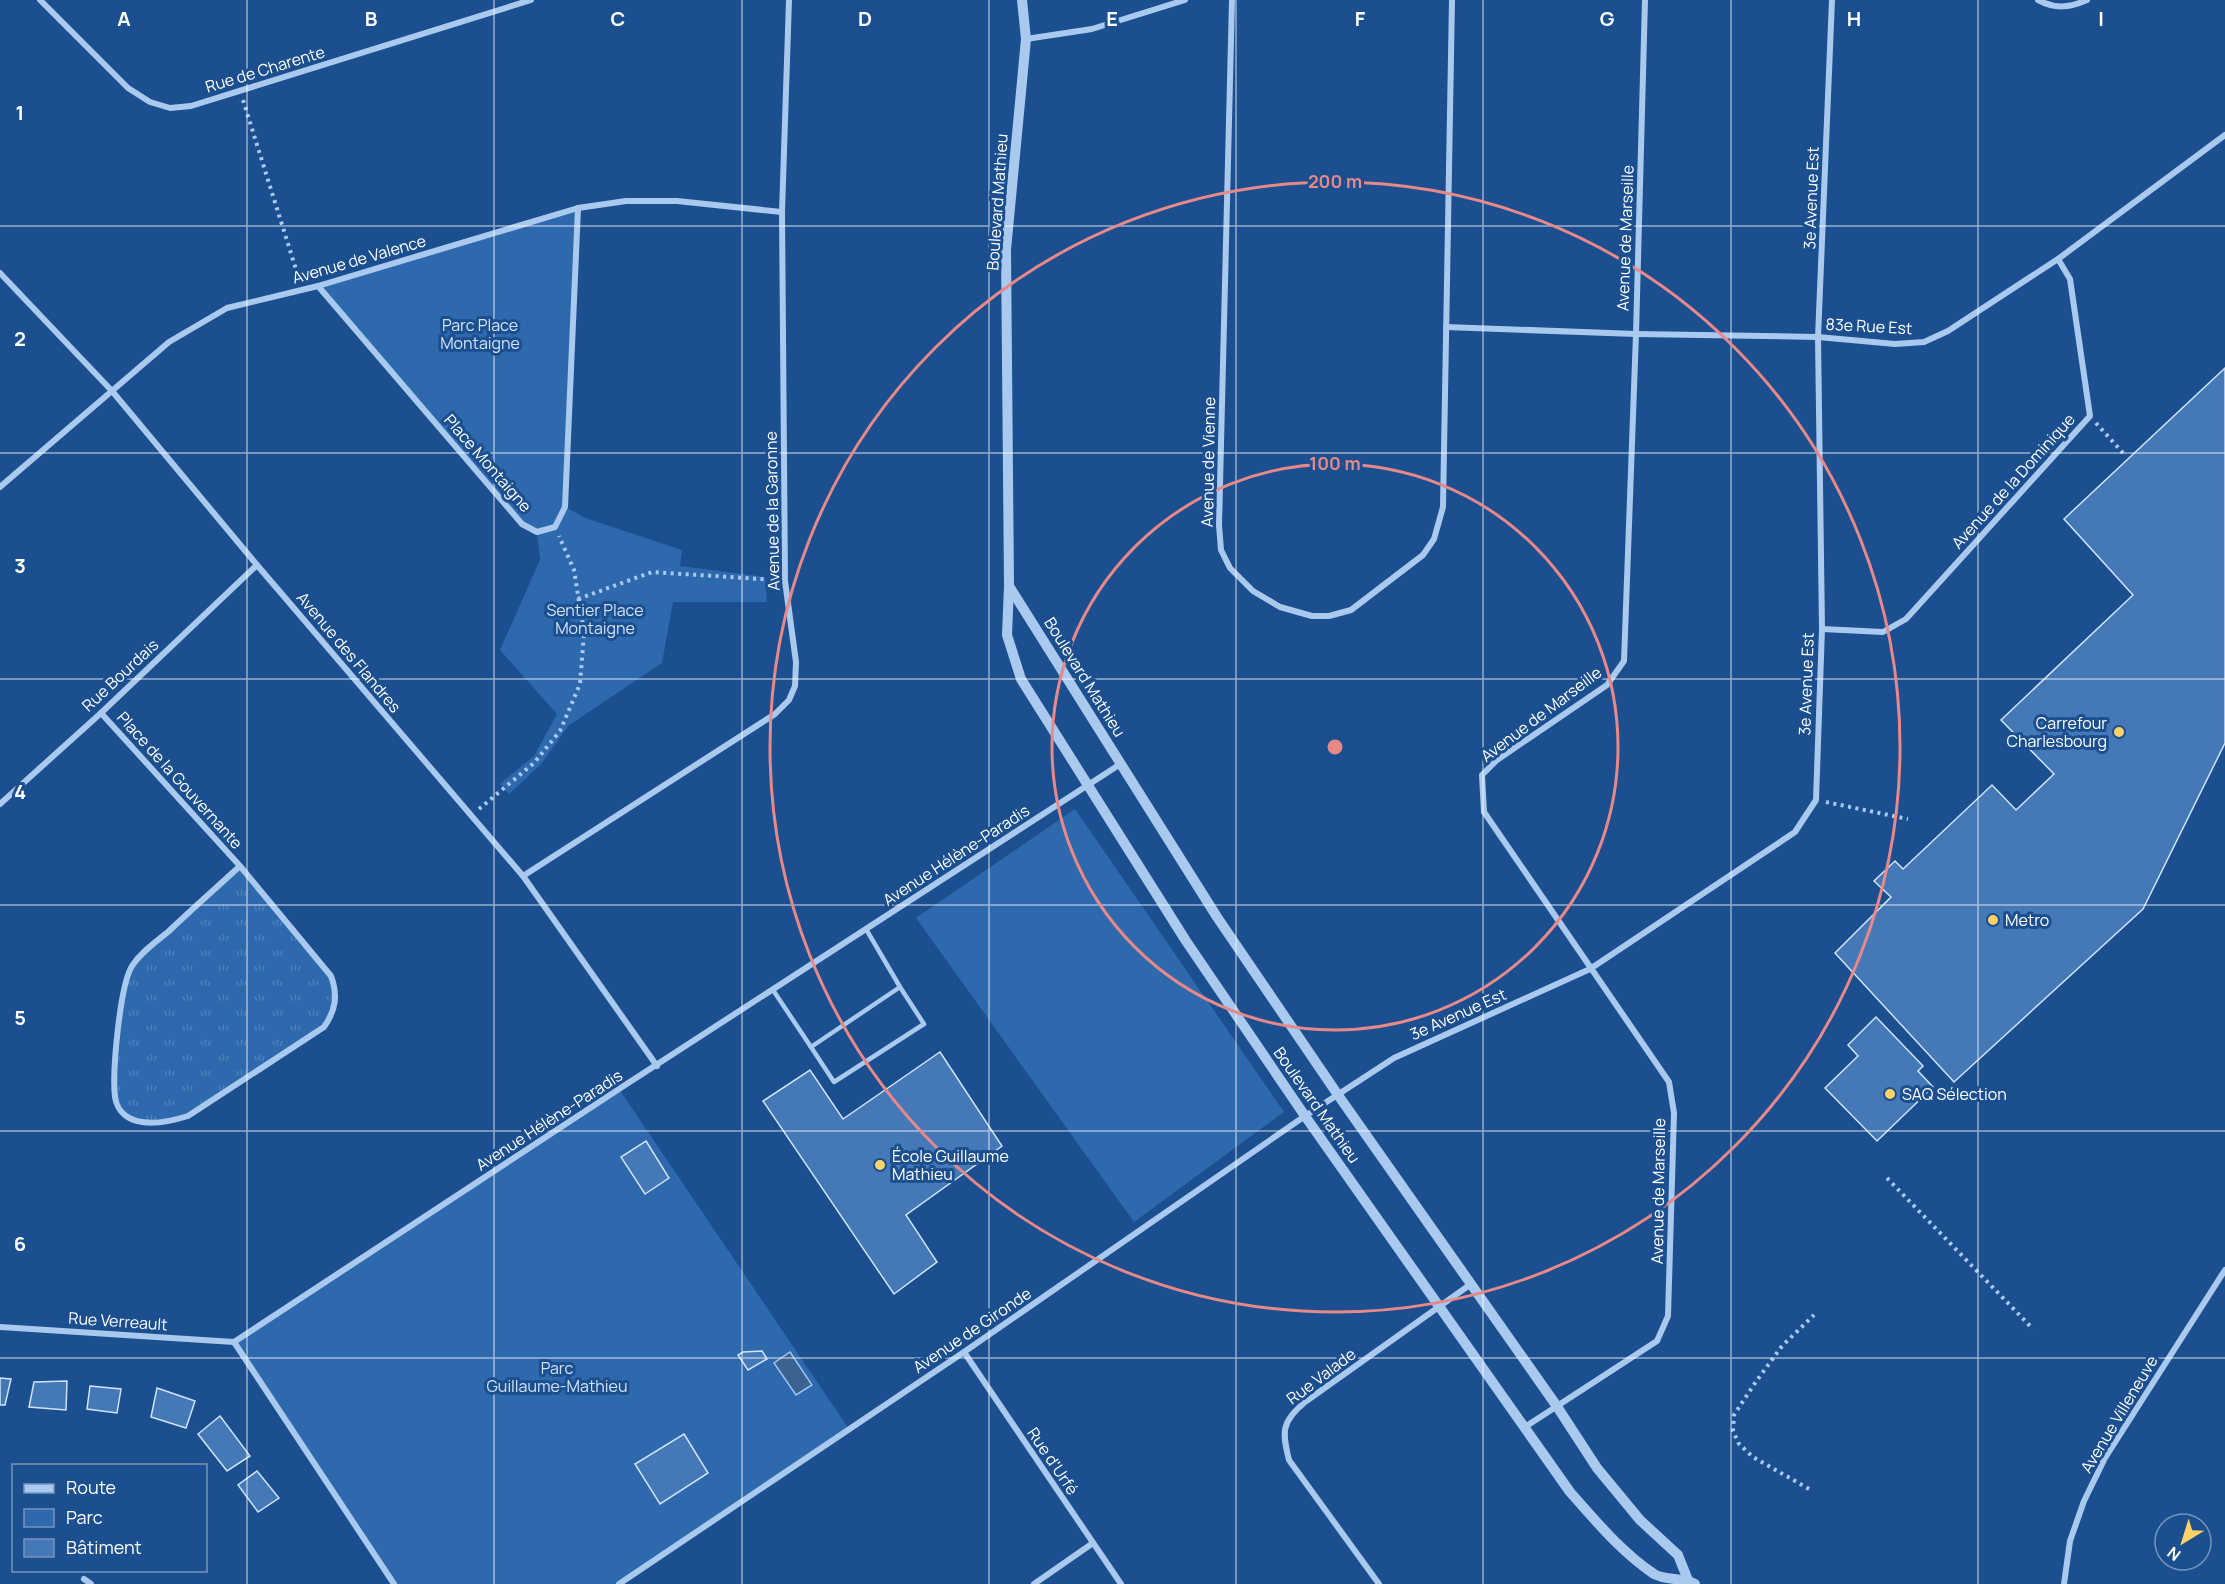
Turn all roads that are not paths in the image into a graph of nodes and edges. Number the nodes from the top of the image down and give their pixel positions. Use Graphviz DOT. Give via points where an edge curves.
graph roads {
  1 [pos="40,0"];
  2 [pos="531,0"];
  3 [pos="789,0"];
  4 [pos="1022,0"];
  5 [pos="1185,0"];
  6 [pos="1232,0"];
  7 [pos="1452,0"];
  8 [pos="1645,0"];
  9 [pos="1832,0"];
  10 [pos="2038,0"];
  11 [pos="2087,0"];
  12 [pos="1026,39"];
  13 [pos="2225,135"];
  14 [pos="578,208"];
  15 [pos="782,212"];
  16 [pos="2058,259"];
  17 [pos="0,273"];
  18 [pos="318,286"];
  19 [pos="1446,327"];
  20 [pos="1636,334"];
  21 [pos="1818,337"];
  22 [pos="112,391"];
  23 [pos="0,487"];
  24 [pos="257,565"];
  25 [pos="1009,586"];
  26 [pos="1822,629"];
  27 [pos="101,713"];
  28 [pos="1122,763"];
  29 [pos="1086,786"];
  30 [pos="0,804"];
  31 [pos="240,866"];
  32 [pos="523,876"];
  33 [pos="866,929"];
  34 [pos="1590,969"];
  35 [pos="900,987"];
  36 [pos="773,990"];
  37 [pos="811,1047"];
  38 [pos="657,1066"];
  39 [pos="1338,1095"];
  40 [pos="1305,1116"];
  41 [pos="2225,1270"];
  42 [pos="1472,1284"];
  43 [pos="1441,1306"];
  44 [pos="0,1327"];
  45 [pos="234,1342"];
  46 [pos="964,1352"];
  47 [pos="1556,1406"];
  48 [pos="1525,1427"];
  49 [pos="1093,1543"];
  50 [pos="84,1579"];
  51 [pos="1689,1583"];
  52 [pos="91,1584"];
  53 [pos="394,1584"];
  54 [pos="619,1584"];
  55 [pos="1034,1584"];
  56 [pos="1121,1584"];
  57 [pos="1379,1584"];
  58 [pos="2064,1584"];
  1 -- 2 [label="street, Rue de Charente" via="128,88 150,102 170,108 191,106"];
  3 -- 15 [label="street, Avenue de la Garonne"];
  4 -- 12 [label="street, Boulevard Mathieu"];
  5 -- 12 [label="street" via="1092,28"];
  6 -- 19 [label="street, Avenue de Vienne" via="1220,525 1221,550 1230,568 1253,591 1280,607 1312,616 1329,616 1351,610 1424,555 1434,539 1443,507"];
  7 -- 19 [label="street, Avenue de Vienne"];
  8 -- 20 [label="street, Avenue de Marseille"];
  9 -- 21 [label="street, 3e Avenue Est"];
  10 -- 11 [label="street" via="2052,7"];
  12 -- 25 [label="street, Boulevard Mathieu" via="1006,250"];
  13 -- 16 [label="street, 83e Rue Est"];
  14 -- 15 [label="street, Avenue de Valence" via="626,201 676,201"];
  14 -- 18 [label="street, Avenue de Valence"];
  14 -- 18 [label="street, Place Montaigne" via="565,507 555,527 537,532 522,524"];
  15 -- 32 [label="street, Avenue de la Garonne" via="785,581 796,662 795,686 789,700 775,714"];
  16 -- 21 [label="street, 83e Rue Est" via="1948,331 1924,342 1895,344"];
  16 -- 26 [label="street, Avenue de la Dominique" via="2070,279 2090,416 1906,619 1882,632"];
  17 -- 22 [label="street, Avenue des Flandres"];
  18 -- 22 [label="street, Avenue de Valence" via="227,308 169,342"];
  19 -- 20 [label="street, 83e Rue Est"];
  20 -- 21 [label="street, 83e Rue Est"];
  20 -- 34 [label="street, Avenue de Marseille" via="1623,661 1606,685 1497,760 1482,775 1484,812"];
  21 -- 26 [label="street, 3e Avenue Est"];
  22 -- 23 [label="street, Avenue de Valence"];
  22 -- 24 [label="street, Avenue des Flandres"];
  24 -- 27 [label="street, Rue Bourdais"];
  24 -- 32 [label="street, Avenue des Flandres"];
  25 -- 28 [label="street, Boulevard Mathieu"];
  25 -- 29 [label="street, Boulevard Mathieu" via="1007,635 1021,679"];
  26 -- 34 [label="street, 3e Avenue Est" via="1816,800 1796,832"];
  27 -- 30 [label="street, Rue Bourdais"];
  27 -- 31 [label="street, Place de la Gouvernante"];
  28 -- 29 [label="street, Avenue Hélène-Paradis"];
  28 -- 39 [label="street, Boulevard Mathieu" via="1217,917"];
  29 -- 33 [label="street, Avenue Hélène-Paradis"];
  29 -- 40 [label="street, Boulevard Mathieu"];
  31 -- 31 [label="street, Place de la Gouvernante" via="331,976 336,990 332,1016 324,1028 188,1116 152,1123 136,1121 118,1107 115,1096 117,1034 128,972 142,954"];
  32 -- 38 [label="street, Avenue des Flandres"];
  33 -- 35 [label="lane"];
  33 -- 36 [label="street, Avenue Hélène-Paradis"];
  34 -- 39 [label="street, 3e Avenue Est" via="1394,1058"];
  34 -- 47 [label="street, Avenue de Marseille" via="1669,1082 1674,1113 1668,1316 1658,1341"];
  35 -- 37 [label="lane"];
  35 -- 37 [label="lane" via="924,1024 834,1082"];
  36 -- 37 [label="lane"];
  36 -- 38 [label="street, Avenue Hélène-Paradis"];
  38 -- 45 [label="street, Avenue Hélène-Paradis"];
  39 -- 40 [label="street, Avenue de Gironde"];
  39 -- 42 [label="street, Boulevard Mathieu"];
  40 -- 43 [label="street, Boulevard Mathieu"];
  40 -- 46 [label="street, Avenue de Gironde"];
  41 -- 58 [label="street, Avenue Villeneuve" via="2105,1458 2070,1540"];
  42 -- 43 [label="street, Rue Valade"];
  42 -- 47 [label="street, Boulevard Mathieu"];
  43 -- 48 [label="street, Boulevard Mathieu"];
  43 -- 57 [label="street, Rue Valade" via="1305,1402 1291,1413 1285,1426 1289,1460"];
  44 -- 45 [label="street, Rue Verreault"];
  45 -- 53 [label="street"];
  46 -- 49 [label="street, Rue d'Urfé"];
  46 -- 54 [label="street, Avenue de Gironde"];
  47 -- 48 [label="street, Avenue de Marseille"];
  47 -- 51 [label="street, Boulevard Mathieu" via="1597,1468 1641,1520 1678,1555"];
  48 -- 51 [label="street, Boulevard Mathieu" via="1570,1492 1616,1542 1657,1576"];
  49 -- 55 [label="street"];
  49 -- 56 [label="street, Rue d'Urfé"];
  50 -- 52 [label="street"];
}
